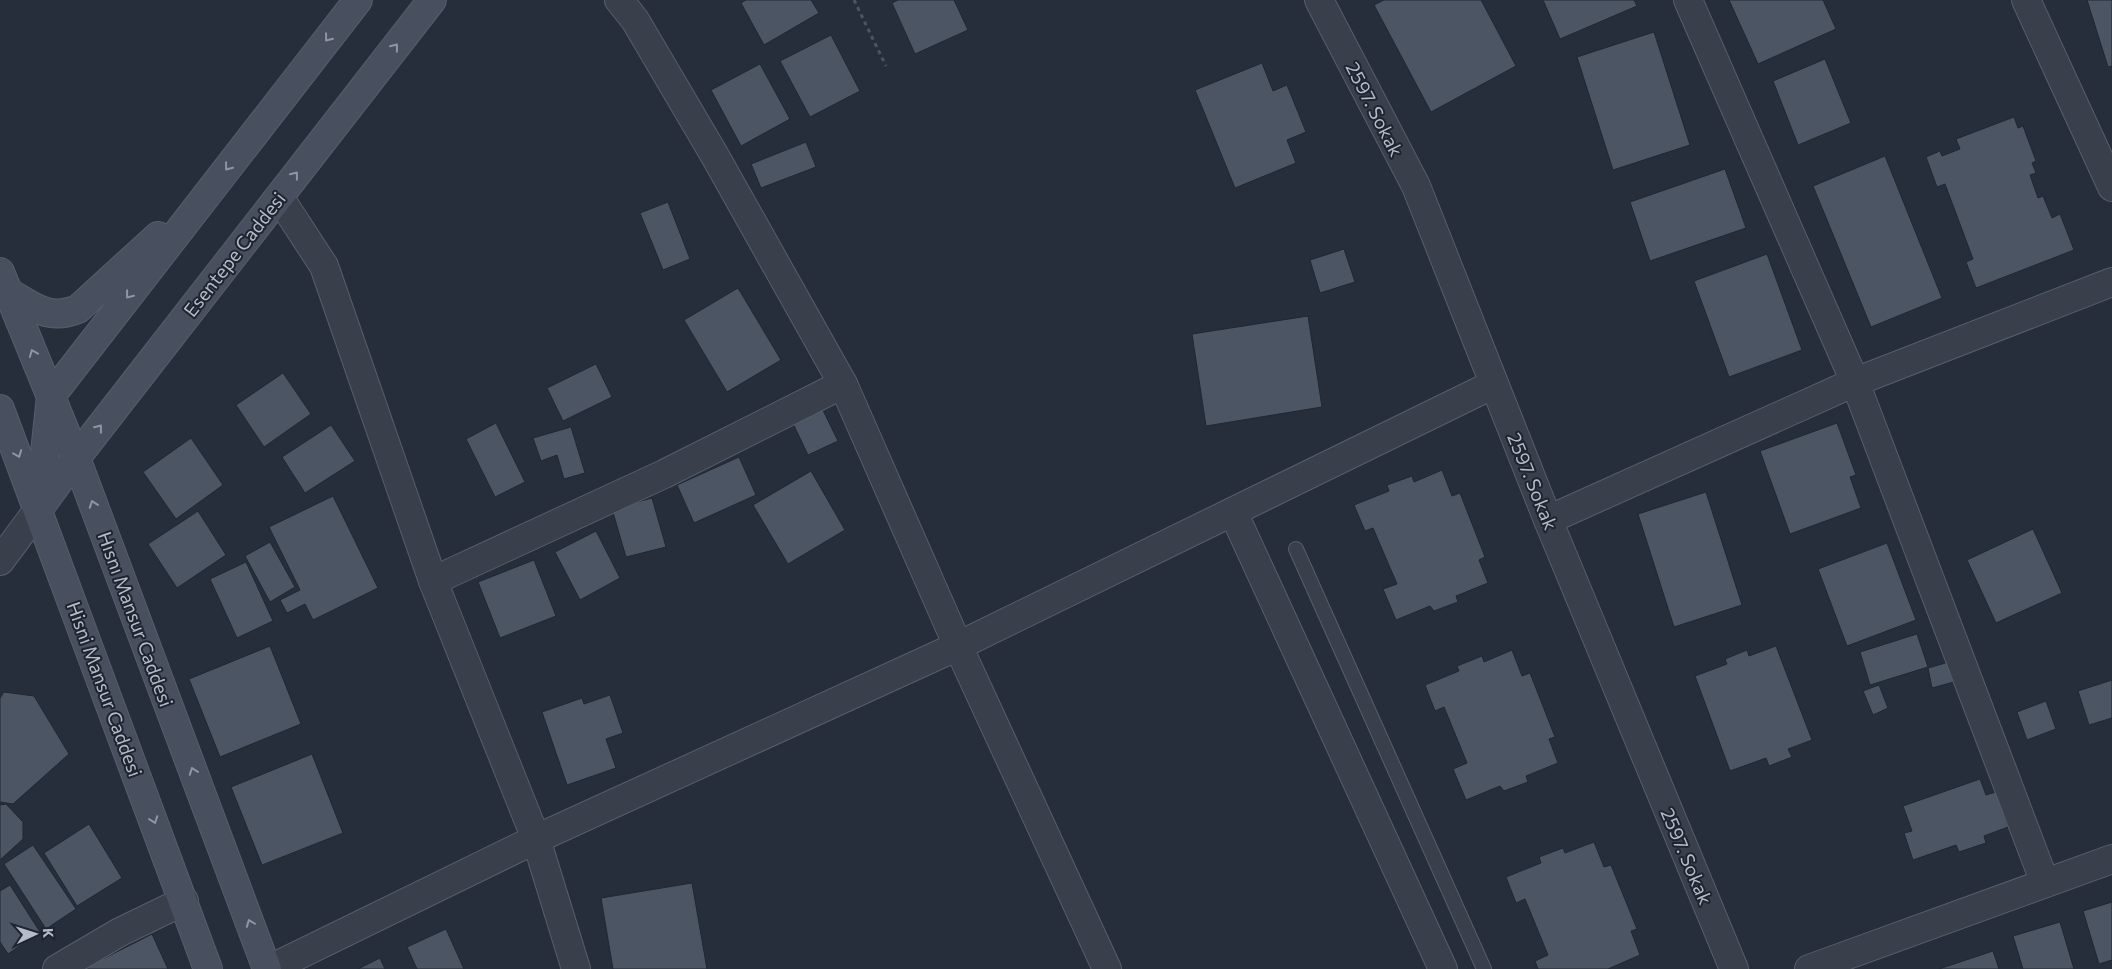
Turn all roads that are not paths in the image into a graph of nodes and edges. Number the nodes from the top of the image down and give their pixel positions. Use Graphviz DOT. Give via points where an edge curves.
graph roads {
  1 [pos="358,0"];
  2 [pos="432,0"];
  3 [pos="619,0"];
  4 [pos="1319,0"];
  5 [pos="1688,0"];
  6 [pos="2026,0"];
  7 [pos="2103,145"];
  8 [pos="2112,187"];
  9 [pos="211,188"];
  10 [pos="279,197"];
  11 [pos="4,282"];
  12 [pos="2112,282"];
  13 [pos="1855,382"];
  14 [pos="843,384"];
  15 [pos="1494,384"];
  16 [pos="51,396"];
  17 [pos="0,409"];
  18 [pos="76,458"];
  19 [pos="38,510"];
  20 [pos="1233,512"];
  21 [pos="1548,520"];
  22 [pos="1296,549"];
  23 [pos="0,561"];
  24 [pos="433,581"];
  25 [pos="958,646"];
  26 [pos="536,839"];
  27 [pos="2112,859"];
  28 [pos="2045,883"];
  29 [pos="184,901"];
  30 [pos="57,969"];
  31 [pos="208,969"];
  32 [pos="268,969"];
  33 [pos="576,969"];
  34 [pos="1107,969"];
  35 [pos="1443,969"];
  36 [pos="1484,969"];
  37 [pos="1734,969"];
  38 [pos="1809,969"];
  1 -- 9 [label="main road, one-way"];
  10 -- 2 [label="main road, Esentepe Caddesi, one-way"];
  3 -- 14 [label="street" via="635,20 715,156"];
  4 -- 15 [label="street, 2597. Sokak" via="1416,186"];
  5 -- 13 [label="street"];
  6 -- 7 [label="street"];
  7 -- 8 [label="street"];
  9 -- 11 [label="main road" via="78,309 58,314 44,313"];
  9 -- 16 [label="main road, one-way"];
  18 -- 10 [label="main road, Esentepe Caddesi, one-way"];
  10 -- 24 [label="street" via="324,266"];
  16 -- 11 [label="main road, Hısnı Mansur Caddesi, one-way"];
  12 -- 13 [label="street"];
  13 -- 21 [label="street"];
  13 -- 28 [label="street"];
  14 -- 24 [label="street" via="664,474"];
  14 -- 25 [label="street"];
  15 -- 20 [label="street"];
  15 -- 21 [label="street, 2597. Sokak"];
  16 -- 18 [label="main road, Hısnı Mansur Caddesi"];
  16 -- 19 [label="main road"];
  17 -- 19 [label="main road, Hisni Mansur Caddesi, one-way"];
  18 -- 19 [label="main road, Esentepe Caddesi"];
  32 -- 18 [label="main road, Hısnı Mansur Caddesi, one-way"];
  19 -- 23 [label="street, Esentepe Caddesi"];
  19 -- 29 [label="main road, Hisni Mansur Caddesi, one-way"];
  20 -- 25 [label="street"];
  20 -- 35 [label="street"];
  21 -- 37 [label="street, 2597. Sokak"];
  22 -- 36 [label="lane"];
  24 -- 26 [label="street"];
  25 -- 26 [label="street"];
  25 -- 34 [label="street"];
  26 -- 32 [label="street"];
  26 -- 33 [label="street"];
  27 -- 28 [label="street"];
  28 -- 38 [label="street"];
  29 -- 30 [label="street" via="120,932"];
  29 -- 31 [label="main road, Hisni Mansur Caddesi"];
}
